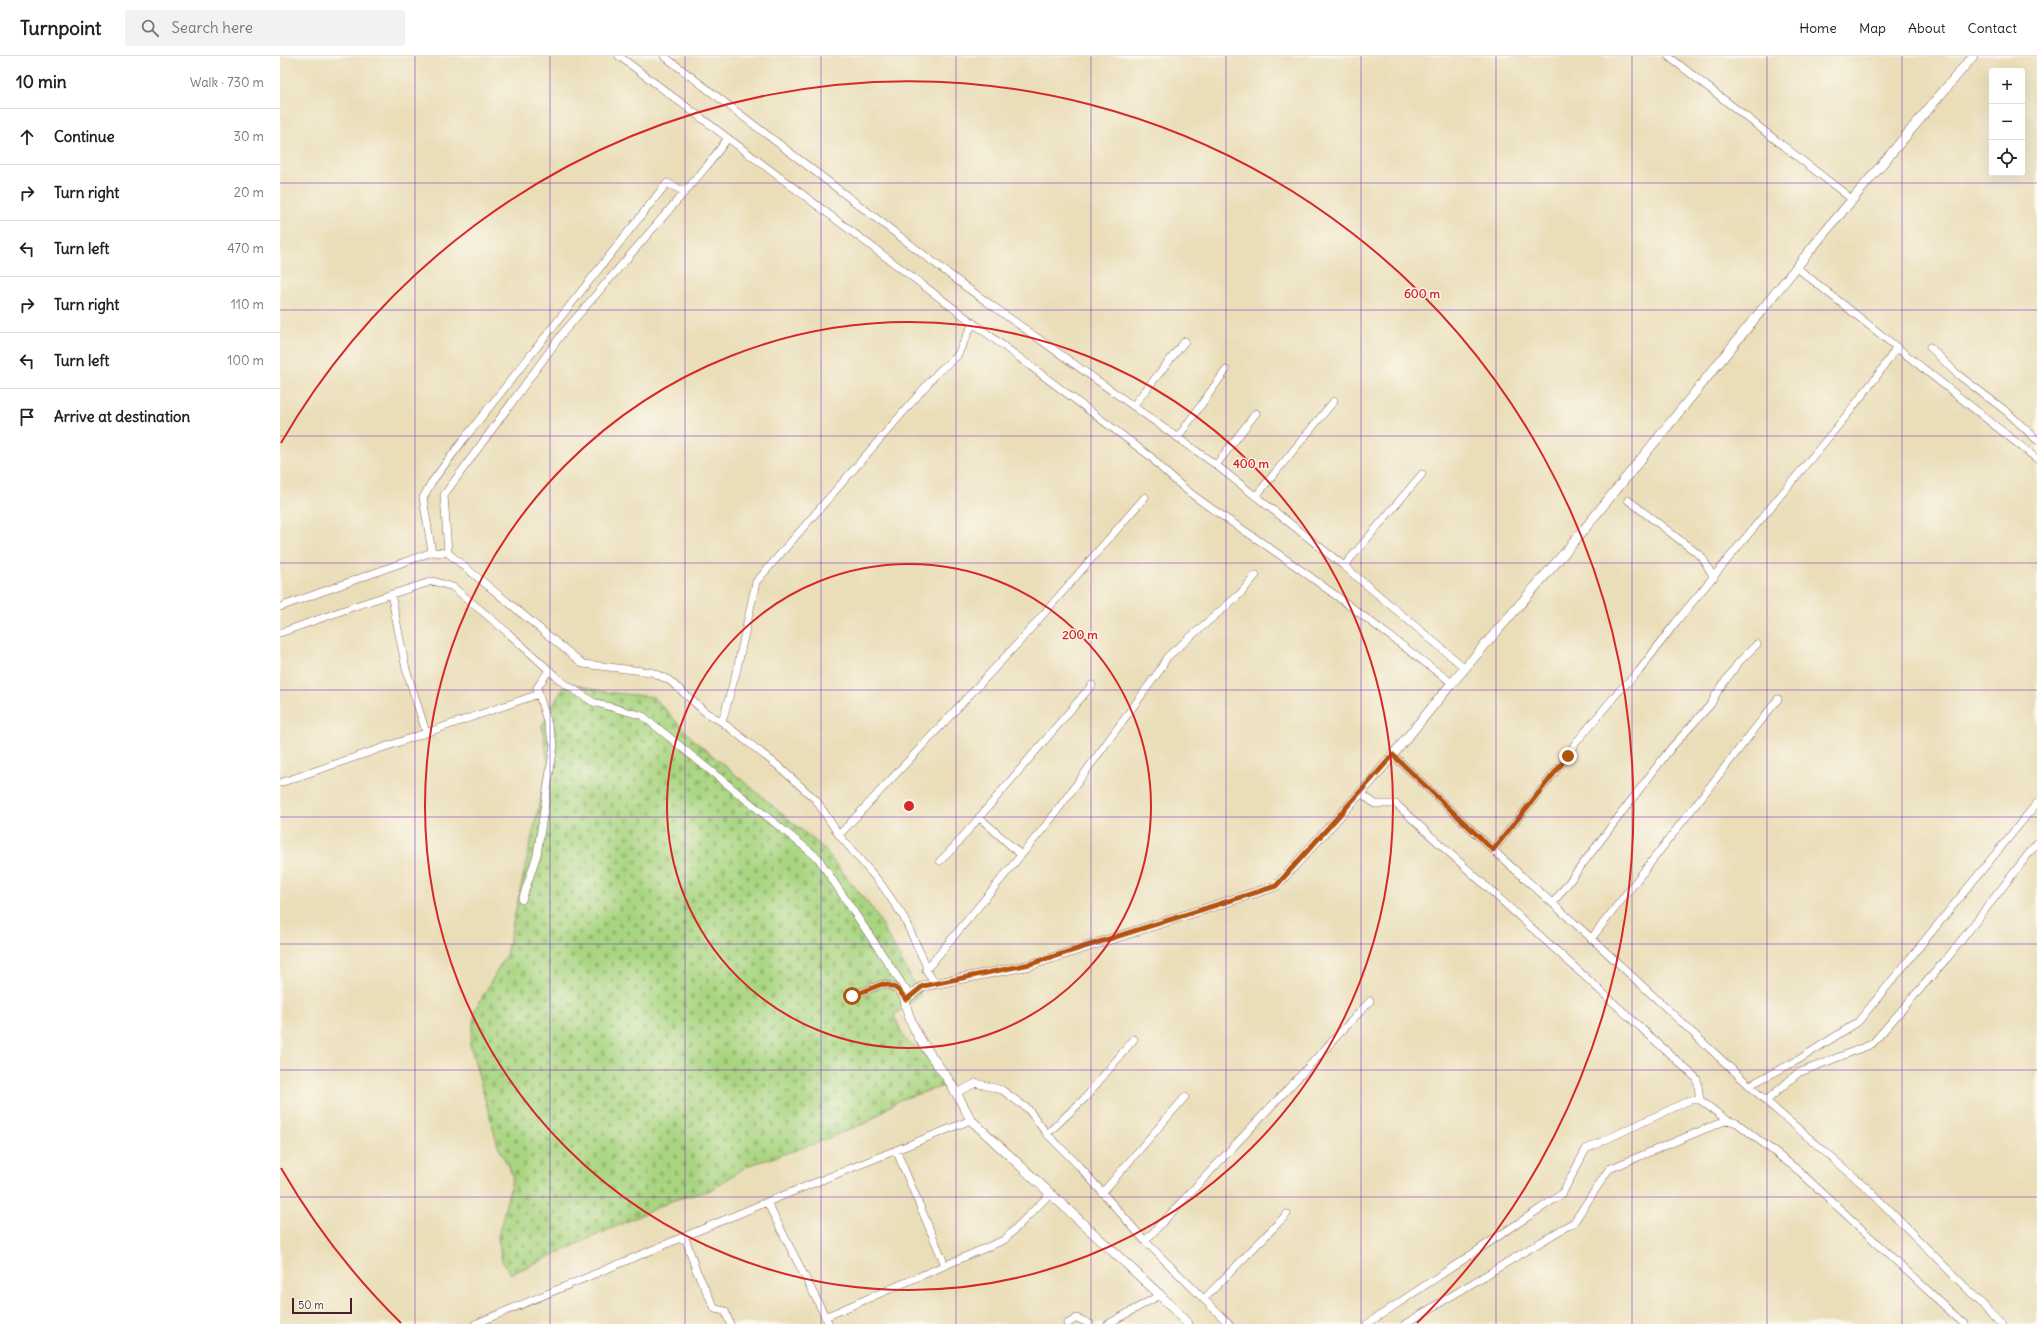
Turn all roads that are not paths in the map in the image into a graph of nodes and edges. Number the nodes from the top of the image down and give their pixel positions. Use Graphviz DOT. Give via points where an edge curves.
graph roads {
  1 [pos="619,56"];
  2 [pos="664,56"];
  3 [pos="1973,56"];
  4 [pos="1672,57"];
  5 [pos="728,138"];
  6 [pos="683,191"];
  7 [pos="1853,200"];
  8 [pos="1796,267"];
  9 [pos="973,323"];
  10 [pos="1185,341"];
  11 [pos="1930,347"];
  12 [pos="1896,348"];
  13 [pos="1226,370"];
  14 [pos="1334,401"];
  15 [pos="1133,406"];
  16 [pos="1256,413"];
  17 [pos="1178,437"];
  18 [pos="2037,440"];
  19 [pos="2037,459"];
  20 [pos="1216,465"];
  21 [pos="1422,474"];
  22 [pos="1256,496"];
  23 [pos="1145,497"];
  24 [pos="1628,500"];
  25 [pos="432,552"];
  26 [pos="448,553"];
  27 [pos="1344,566"];
  28 [pos="1256,575"];
  29 [pos="1714,578"];
  30 [pos="391,594"];
  31 [pos="280,607"];
  32 [pos="280,633"];
  33 [pos="1757,644"];
  34 [pos="1465,668"];
  35 [pos="549,670"];
  36 [pos="1452,683"];
  37 [pos="1092,685"];
  38 [pos="538,694"];
  39 [pos="1778,699"];
  40 [pos="722,722"];
  41 [pos="426,732"];
  42 [pos="1393,755"];
  43 [pos="280,783"];
  44 [pos="1361,793"];
  45 [pos="2037,803"];
  46 [pos="979,817"];
  47 [pos="839,835"];
  48 [pos="2037,843"];
  49 [pos="1493,850"];
  50 [pos="1021,855"];
  51 [pos="940,861"];
  52 [pos="522,900"];
  53 [pos="1553,903"];
  54 [pos="1591,939"];
  55 [pos="926,970"];
  56 [pos="935,983"];
  57 [pos="852,996"];
  58 [pos="908,998"];
  59 [pos="1370,1001"];
  60 [pos="1134,1038"];
  61 [pos="1750,1085"];
  62 [pos="956,1093"];
  63 [pos="1185,1097"];
  64 [pos="1700,1100"];
  65 [pos="1766,1101"];
  66 [pos="971,1120"];
  67 [pos="1727,1120"];
  68 [pos="1047,1134"];
  69 [pos="896,1150"];
  70 [pos="1102,1193"];
  71 [pos="1050,1194"];
  72 [pos="767,1202"];
  73 [pos="1287,1214"];
  74 [pos="685,1237"];
  75 [pos="1145,1241"];
  76 [pos="945,1265"];
  77 [pos="1160,1295"];
  78 [pos="1204,1299"];
  79 [pos="825,1317"];
  80 [pos="475,1324"];
  81 [pos="730,1324"];
  82 [pos="829,1324"];
  83 [pos="1067,1324"];
  84 [pos="1090,1324"];
  85 [pos="1108,1324"];
  86 [pos="1188,1324"];
  87 [pos="1229,1324"];
  88 [pos="1367,1324"];
  89 [pos="1405,1324"];
  90 [pos="1964,1324"];
  91 [pos="2002,1324"];
  1 -- 5 [label="street"];
  2 -- 15 [label="street" via="966,287"];
  3 -- 7 [label="street"];
  4 -- 7 [label="street"];
  5 -- 6 [label="street" via="707,166"];
  5 -- 9 [label="street"];
  6 -- 25 [label="street" via="667,183 431,483 423,498"];
  6 -- 26 [label="street" via="562,334 444,495"];
  7 -- 8 [label="street"];
  8 -- 12 [label="street"];
  8 -- 34 [label="street" via="1573,543"];
  9 -- 36 [label="street" via="1151,458 1213,511 1274,551"];
  9 -- 40 [label="street" via="957,356 938,371 756,582 737,669"];
  10 -- 15 [label="street"];
  11 -- 18 [label="street" via="1956,374 2006,411"];
  12 -- 19 [label="street"];
  12 -- 29 [label="street" via="1851,410"];
  13 -- 17 [label="street"];
  14 -- 22 [label="street"];
  15 -- 17 [label="street"];
  16 -- 20 [label="street"];
  17 -- 20 [label="street"];
  20 -- 22 [label="street"];
  21 -- 27 [label="street"];
  22 -- 27 [label="street"];
  23 -- 47 [label="street" via="1020,641"];
  24 -- 29 [label="street" via="1702,557"];
  25 -- 26 [label="street"];
  25 -- 31 [label="street"];
  26 -- 40 [label="street" via="583,664 651,672 669,680 705,712"];
  27 -- 34 [label="street"];
  28 -- 50 [label="street" via="1240,594 1167,657 1051,819"];
  29 -- 49 [label="street" via="1639,671 1574,745"];
  30 -- 32 [label="street"];
  30 -- 35 [label="street" via="433,581 453,586"];
  30 -- 41 [label="street" via="406,669"];
  33 -- 53 [label="street" via="1738,663 1711,704 1671,748"];
  34 -- 36 [label="street"];
  35 -- 38 [label="street" via="537,688"];
  35 -- 58 [label="street" via="593,702 643,716 818,858"];
  36 -- 42 [label="street"];
  37 -- 46 [label="street"];
  38 -- 41 [label="street"];
  38 -- 52 [label="street" via="554,745 537,855"];
  39 -- 54 [label="street"];
  40 -- 47 [label="street" via="777,765 816,800"];
  41 -- 43 [label="street"];
  42 -- 44 [label="street"];
  42 -- 49 [label="street"];
  44 -- 56 [label="street" via="1276,886 1030,964"];
  44 -- 64 [label="street" via="1375,804 1396,804 1697,1079"];
  45 -- 61 [label="street" via="1858,1022 1798,1060"];
  46 -- 50 [label="street"];
  46 -- 51 [label="street"];
  47 -- 55 [label="street" via="877,877 903,916"];
  48 -- 65 [label="street" via="1949,956 1872,1044 1798,1074"];
  49 -- 53 [label="street"];
  50 -- 55 [label="street"];
  53 -- 54 [label="street"];
  54 -- 61 [label="street"];
  55 -- 56 [label="street"];
  56 -- 58 [label="street" via="923,986"];
  57 -- 58 [label="street" via="887,984"];
  58 -- 62 [label="street" via="908,1015 914,1030"];
  59 -- 75 [label="street"];
  60 -- 68 [label="street" via="1085,1098"];
  61 -- 65 [label="street"];
  62 -- 66 [label="street"];
  62 -- 68 [label="street" via="976,1083 1002,1090 1028,1109"];
  63 -- 70 [label="street"];
  64 -- 67 [label="street"];
  64 -- 88 [label="street" via="1690,1100 1586,1149 1562,1194"];
  65 -- 91 [label="street" via="1867,1188"];
  66 -- 69 [label="street"];
  66 -- 71 [label="street"];
  67 -- 89 [label="street" via="1609,1169 1574,1222"];
  67 -- 90 [label="street" via="1737,1123 1799,1171"];
  68 -- 70 [label="street"];
  69 -- 72 [label="street"];
  69 -- 76 [label="street"];
  70 -- 75 [label="street"];
  71 -- 76 [label="street" via="1004,1240"];
  71 -- 77 [label="street"];
  72 -- 74 [label="street"];
  72 -- 79 [label="street"];
  73 -- 78 [label="street"];
  74 -- 80 [label="street"];
  74 -- 81 [label="street" via="696,1270 715,1309 724,1311"];
  75 -- 78 [label="street"];
  76 -- 79 [label="street"];
  77 -- 85 [label="street"];
  77 -- 86 [label="street"];
  78 -- 87 [label="street"];
  79 -- 82 [label="street"];
  83 -- 84 [label="street" via="1077,1318"];
}
